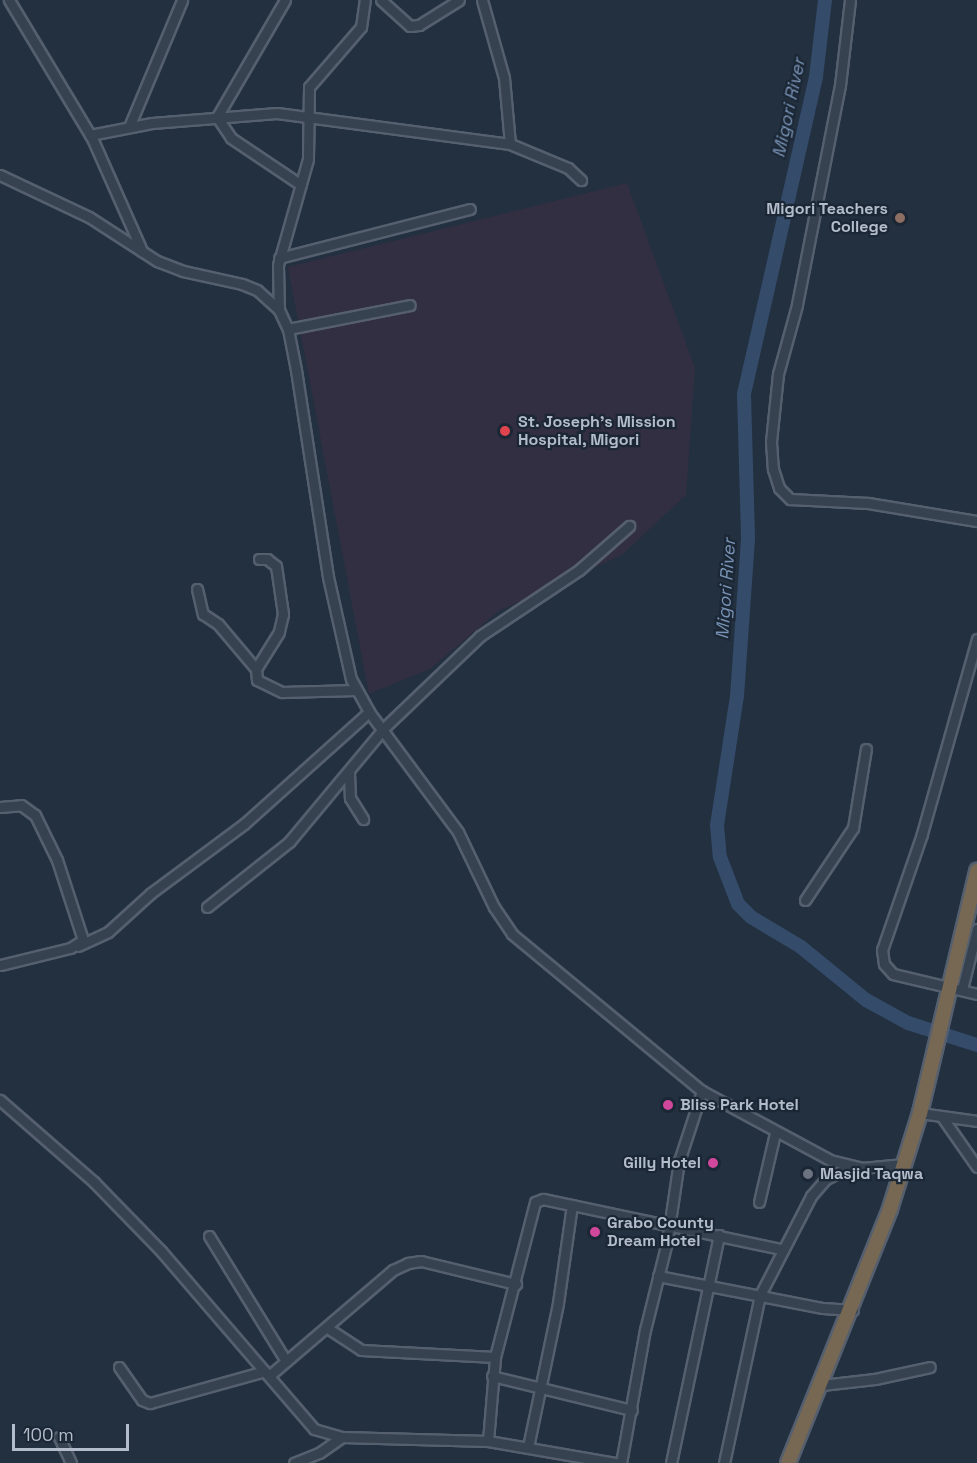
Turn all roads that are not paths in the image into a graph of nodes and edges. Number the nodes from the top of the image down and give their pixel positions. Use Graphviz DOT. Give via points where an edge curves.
graph roads {
  1 [pos="9,0"];
  2 [pos="182,0"];
  3 [pos="285,0"];
  4 [pos="365,0"];
  5 [pos="381,0"];
  6 [pos="459,0"];
  7 [pos="482,0"];
  8 [pos="850,0"];
  9 [pos="217,117"];
  10 [pos="311,119"];
  11 [pos="129,127"];
  12 [pos="90,135"];
  13 [pos="510,144"];
  14 [pos="0,175"];
  15 [pos="581,180"];
  16 [pos="301,185"];
  17 [pos="470,209"];
  18 [pos="142,251"];
  19 [pos="279,258"];
  20 [pos="410,304"];
  21 [pos="279,310"];
  22 [pos="288,329"];
  23 [pos="977,521"];
  24 [pos="628,526"];
  25 [pos="259,559"];
  26 [pos="197,589"];
  27 [pos="977,639"];
  28 [pos="256,669"];
  29 [pos="356,690"];
  30 [pos="369,712"];
  31 [pos="383,729"];
  32 [pos="866,749"];
  33 [pos="349,772"];
  34 [pos="331,793"];
  35 [pos="350,798"];
  36 [pos="0,807"];
  37 [pos="363,819"];
  38 [pos="977,871"];
  39 [pos="805,900"];
  40 [pos="207,908"];
  41 [pos="977,929"];
  42 [pos="78,946"];
  43 [pos="0,964"];
  44 [pos="948,984"];
  45 [pos="962,989"];
  46 [pos="977,994"];
  47 [pos="702,1091"];
  48 [pos="0,1100"];
  49 [pos="920,1113"];
  50 [pos="942,1117"];
  51 [pos="977,1121"];
  52 [pos="775,1133"];
  53 [pos="904,1164"];
  54 [pos="850,1166"];
  55 [pos="977,1167"];
  56 [pos="759,1202"];
  57 [pos="572,1204"];
  58 [pos="669,1224"];
  59 [pos="718,1235"];
  60 [pos="209,1236"];
  61 [pos="780,1249"];
  62 [pos="658,1276"];
  63 [pos="516,1284"];
  64 [pos="707,1285"];
  65 [pos="760,1294"];
  66 [pos="853,1310"];
  67 [pos="329,1329"];
  68 [pos="495,1356"];
  69 [pos="286,1361"];
  70 [pos="119,1367"];
  71 [pos="930,1367"];
  72 [pos="267,1373"];
  73 [pos="492,1376"];
  74 [pos="822,1385"];
  75 [pos="541,1388"];
  76 [pos="632,1410"];
  77 [pos="59,1437"];
  78 [pos="342,1437"];
  79 [pos="488,1441"];
  80 [pos="528,1447"];
  81 [pos="71,1463"];
  82 [pos="295,1463"];
  83 [pos="615,1463"];
  84 [pos="621,1463"];
  85 [pos="671,1463"];
  86 [pos="724,1463"];
  87 [pos="788,1463"];
  1 -- 12 [label="street"];
  2 -- 11 [label="street"];
  3 -- 9 [label="street"];
  4 -- 10 [label="street" via="361,27 309,87"];
  5 -- 6 [label="street" via="410,26 419,25"];
  7 -- 13 [label="street" via="504,78"];
  8 -- 23 [label="street" via="840,85 797,305 778,374 771,442 773,469 779,488 790,499 868,503"];
  9 -- 10 [label="street" via="262,113"];
  9 -- 11 [label="street"];
  9 -- 16 [label="street" via="231,138"];
  10 -- 13 [label="street"];
  10 -- 16 [label="street"];
  11 -- 12 [label="street"];
  12 -- 18 [label="street"];
  13 -- 15 [label="street" via="568,168"];
  14 -- 18 [label="street" via="88,217"];
  16 -- 19 [label="street"];
  17 -- 19 [label="street"];
  18 -- 21 [label="street" via="170,267 242,284 263,295"];
  19 -- 21 [label="street"];
  20 -- 22 [label="street"];
  21 -- 22 [label="street"];
  22 -- 29 [label="street" via="328,577"];
  24 -- 31 [label="street" via="579,570 495,624"];
  25 -- 28 [label="street" via="267,559 276,566 283,614 279,632"];
  26 -- 28 [label="street" via="203,614 218,624"];
  27 -- 44 [label="street" via="922,834 882,950 884,964 893,974"];
  28 -- 29 [label="street" via="255,677 262,685 282,692"];
  29 -- 30 [label="street"];
  30 -- 31 [label="street"];
  30 -- 42 [label="street" via="244,824 151,893 108,932"];
  31 -- 33 [label="street"];
  31 -- 47 [label="street" via="458,832 494,907 512,934"];
  32 -- 39 [label="street" via="854,828"];
  33 -- 34 [label="street"];
  33 -- 35 [label="street"];
  34 -- 35 [label="street"];
  34 -- 40 [label="street" via="289,842"];
  35 -- 37 [label="street"];
  36 -- 42 [label="street" via="21,805 35,814 57,860 82,936"];
  38 -- 44 [label="highway"];
  41 -- 45 [label="street"];
  42 -- 43 [label="street"];
  44 -- 45 [label="street"];
  44 -- 49 [label="highway"];
  45 -- 46 [label="street"];
  47 -- 52 [label="street"];
  47 -- 58 [label="street" via="685,1132"];
  48 -- 72 [label="street" via="94,1182 155,1244"];
  49 -- 50 [label="street"];
  49 -- 53 [label="highway"];
  50 -- 51 [label="street"];
  50 -- 55 [label="street"];
  52 -- 54 [label="street"];
  52 -- 56 [label="street"];
  53 -- 54 [label="street"];
  53 -- 66 [label="highway"];
  54 -- 61 [label="street" via="818,1187"];
  57 -- 58 [label="street"];
  57 -- 63 [label="street" via="543,1199 532,1205"];
  57 -- 75 [label="street"];
  58 -- 59 [label="street"];
  58 -- 62 [label="street"];
  59 -- 61 [label="street"];
  59 -- 64 [label="street"];
  60 -- 69 [label="street"];
  61 -- 65 [label="street"];
  62 -- 64 [label="street"];
  62 -- 76 [label="street"];
  63 -- 67 [label="street" via="414,1261 393,1270"];
  63 -- 68 [label="street"];
  64 -- 65 [label="street"];
  64 -- 85 [label="street"];
  65 -- 66 [label="street"];
  65 -- 86 [label="street"];
  66 -- 74 [label="highway"];
  67 -- 68 [label="street" via="361,1350"];
  67 -- 69 [label="street"];
  68 -- 73 [label="street"];
  69 -- 72 [label="street"];
  70 -- 72 [label="street" via="142,1400 150,1403"];
  71 -- 74 [label="street" via="883,1378"];
  72 -- 78 [label="street" via="306,1424"];
  73 -- 75 [label="street"];
  73 -- 79 [label="street"];
  74 -- 87 [label="highway"];
  75 -- 76 [label="street"];
  75 -- 80 [label="street"];
  76 -- 84 [label="street"];
  77 -- 81 [label="street"];
  78 -- 79 [label="street"];
  78 -- 82 [label="street"];
  79 -- 80 [label="street"];
  80 -- 83 [label="street"];
}
